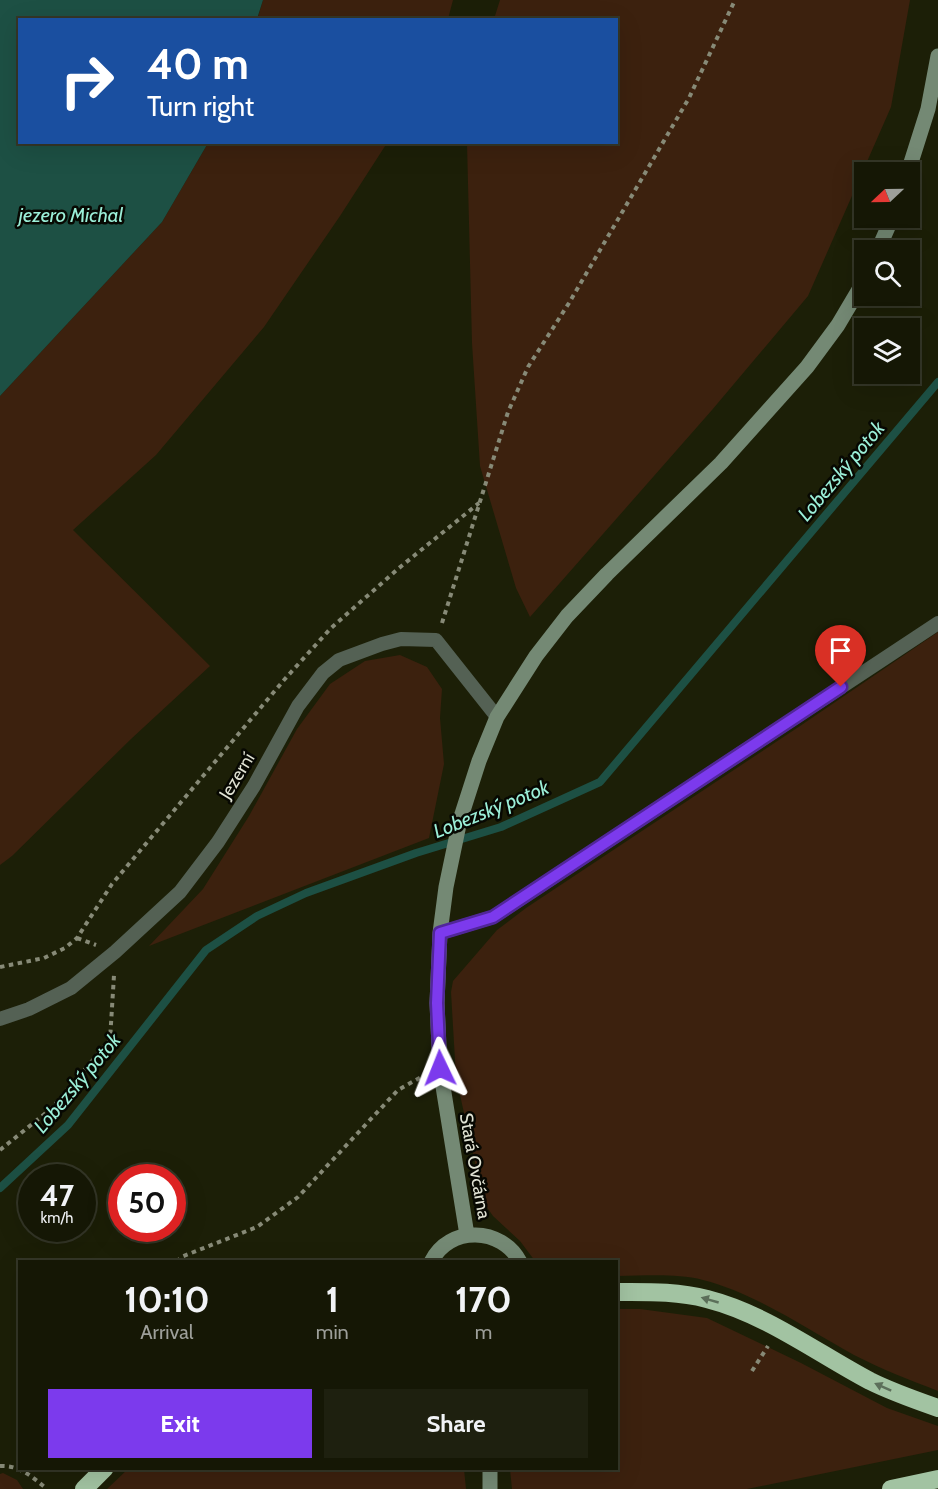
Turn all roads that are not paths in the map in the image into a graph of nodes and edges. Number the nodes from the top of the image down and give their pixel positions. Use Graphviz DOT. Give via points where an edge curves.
graph roads {
  1 [pos="938,56"];
  2 [pos="911,162"];
  3 [pos="854,298"];
  4 [pos="938,623"];
  5 [pos="497,717"];
  6 [pos="440,933"];
  7 [pos="0,1019"];
  8 [pos="467,1235"];
  9 [pos="432,1260"];
  10 [pos="519,1260"];
  11 [pos="618,1292"];
  12 [pos="938,1408"];
  13 [pos="103,1470"];
  14 [pos="490,1470"];
  15 [pos="938,1479"];
  16 [pos="84,1489"];
  17 [pos="490,1489"];
  18 [pos="891,1489"];
  1 -- 2 [label="main road" via="928,110"];
  3 -- 5 [label="main road, Stará Ovčárna" via="792,384 721,463 567,616"];
  4 -- 6 [label="lane" via="493,917"];
  5 -- 6 [label="main road, Stará Ovčárna" via="466,801 449,870"];
  5 -- 7 [label="lane, Jezerní" via="436,640 401,639 339,660 322,673 298,706 254,786 180,892 71,988"];
  6 -- 8 [label="main road, Stará Ovčárna" via="440,1068"];
  8 -- 9 [label="main road, Stará Ovčárna" via="443,1246"];
  8 -- 10 [label="main road, Stará Ovčárna" via="485,1234 502,1241"];
  12 -- 11 [label="highway, one-way" via="870,1381 740,1310 677,1292"];
  13 -- 16 [label="highway"];
  14 -- 17 [label="main road"];
  15 -- 18 [label="highway"];
}
